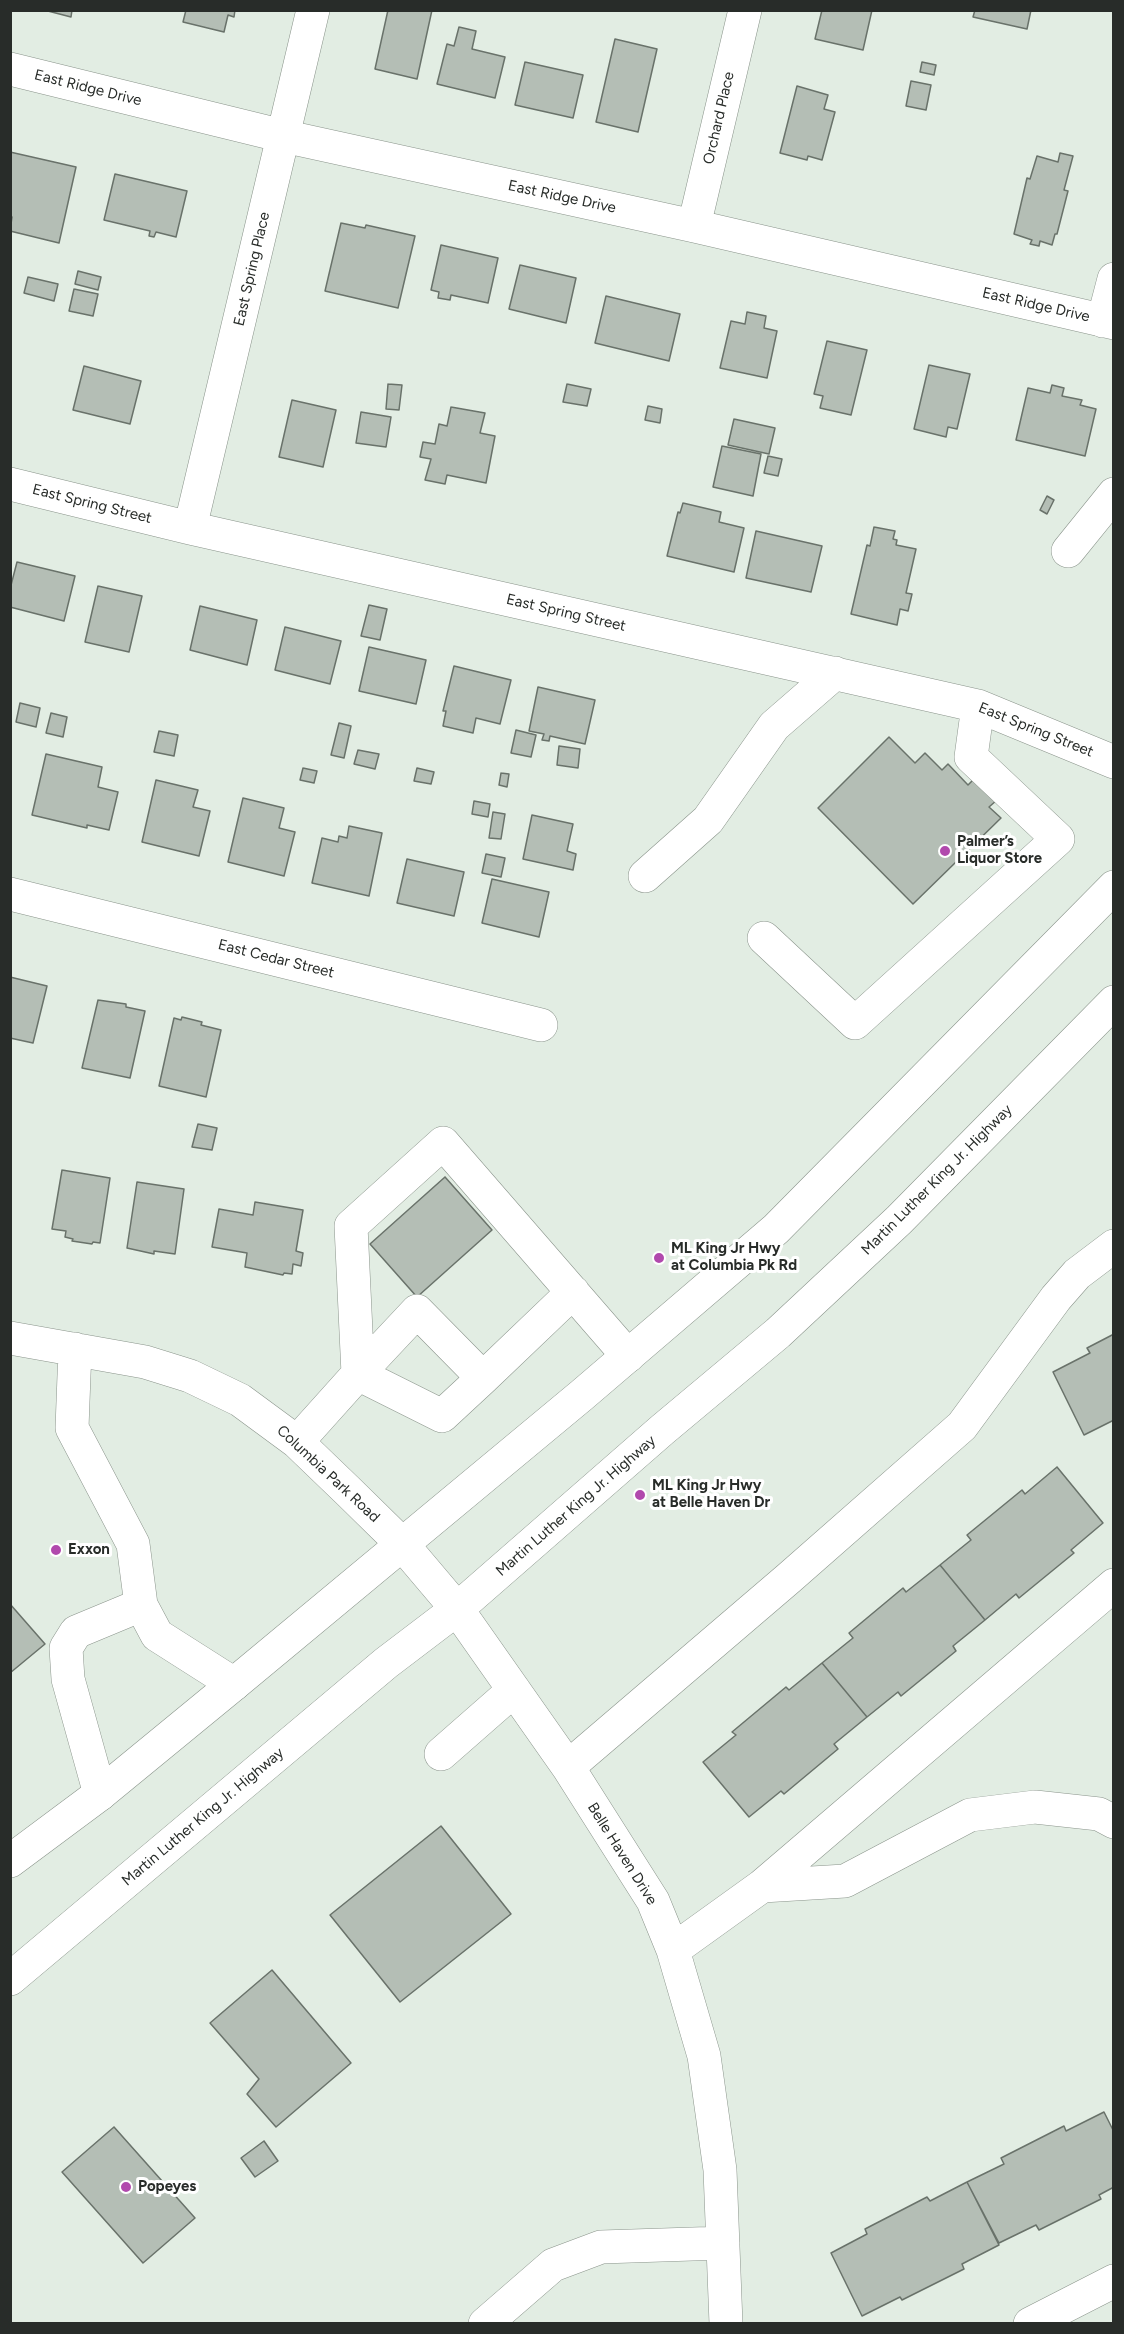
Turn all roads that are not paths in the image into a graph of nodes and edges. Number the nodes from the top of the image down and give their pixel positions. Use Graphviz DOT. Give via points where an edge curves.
graph roads {
  1 [pos="313,10"];
  2 [pos="745,10"];
  3 [pos="10,69"];
  4 [pos="283,136"];
  5 [pos="694,225"];
  6 [pos="1113,279"];
  7 [pos="1108,322"];
  8 [pos="10,484"];
  9 [pos="1113,494"];
  10 [pos="190,528"];
  11 [pos="1068,551"];
  12 [pos="835,673"];
  13 [pos="978,706"];
  14 [pos="1113,762"];
  15 [pos="645,876"];
  16 [pos="1113,887"];
  17 [pos="10,894"];
  18 [pos="764,938"];
  19 [pos="1113,1002"];
  20 [pos="541,1025"];
  21 [pos="1113,1246"];
  22 [pos="573,1292"];
  23 [pos="10,1338"];
  24 [pos="75,1349"];
  25 [pos="628,1356"];
  26 [pos="358,1374"];
  27 [pos="483,1378"];
  28 [pos="297,1442"];
  29 [pos="402,1544"];
  30 [pos="1113,1585"];
  31 [pos="141,1605"];
  32 [pos="457,1610"];
  33 [pos="234,1684"];
  34 [pos="514,1690"];
  35 [pos="441,1754"];
  36 [pos="568,1767"];
  37 [pos="100,1794"];
  38 [pos="1113,1822"];
  39 [pos="10,1861"];
  40 [pos="762,1887"];
  41 [pos="673,1950"];
  42 [pos="10,1979"];
  43 [pos="723,2243"];
  44 [pos="1113,2281"];
  45 [pos="485,2324"];
  46 [pos="726,2324"];
  47 [pos="1030,2324"];
  1 -- 4 [label="street, East Spring Place"];
  2 -- 5 [label="street, Orchard Place"];
  3 -- 4 [label="street, East Ridge Drive"];
  4 -- 5 [label="street, East Ridge Drive"];
  4 -- 10 [label="street, East Spring Place"];
  5 -- 7 [label="street, East Ridge Drive"];
  6 -- 7 [label="street"];
  8 -- 10 [label="street, East Spring Street"];
  9 -- 11 [label="street"];
  10 -- 12 [label="street, East Spring Street"];
  12 -- 13 [label="street, East Spring Street"];
  12 -- 15 [label="street" via="774,726 708,820"];
  13 -- 14 [label="street, East Spring Street"];
  13 -- 18 [label="street" via="972,757 1058,839 855,1023"];
  16 -- 25 [label="street" via="776,1229"];
  17 -- 20 [label="street, East Cedar Street"];
  19 -- 32 [label="street, Martin Luther King Jr. Highway" via="823,1292"];
  21 -- 36 [label="street" via="1077,1274 1056,1298 962,1426"];
  22 -- 25 [label="street"];
  22 -- 26 [label="street" via="443,1143 351,1226"];
  22 -- 27 [label="street"];
  23 -- 24 [label="street, Columbia Park Road"];
  24 -- 28 [label="street, Columbia Park Road" via="145,1362 190,1376 240,1400"];
  24 -- 31 [label="street" via="72,1428 133,1544"];
  25 -- 29 [label="street"];
  26 -- 27 [label="street" via="442,1416"];
  26 -- 27 [label="street" via="417,1311"];
  26 -- 28 [label="street"];
  28 -- 29 [label="street, Columbia Park Road"];
  29 -- 32 [label="street, Belle Haven Drive"];
  29 -- 33 [label="street"];
  30 -- 40 [label="street"];
  31 -- 33 [label="street" via="157,1635"];
  31 -- 37 [label="street" via="76,1632 66,1648 68,1679"];
  32 -- 34 [label="street, Belle Haven Drive"];
  32 -- 42 [label="street, Martin Luther King Jr. Highway" via="392,1659"];
  33 -- 37 [label="street"];
  34 -- 35 [label="street"];
  34 -- 36 [label="street, Belle Haven Drive"];
  36 -- 41 [label="street, Belle Haven Drive" via="653,1901"];
  37 -- 39 [label="street"];
  38 -- 40 [label="street" via="1099,1814 1035,1807 970,1815 845,1881"];
  40 -- 41 [label="street"];
  41 -- 43 [label="street, Belle Haven Drive" via="704,2056 720,2170"];
  43 -- 45 [label="street" via="601,2247 553,2265"];
  43 -- 46 [label="street, Belle Haven Drive"];
  44 -- 47 [label="street"];
}
